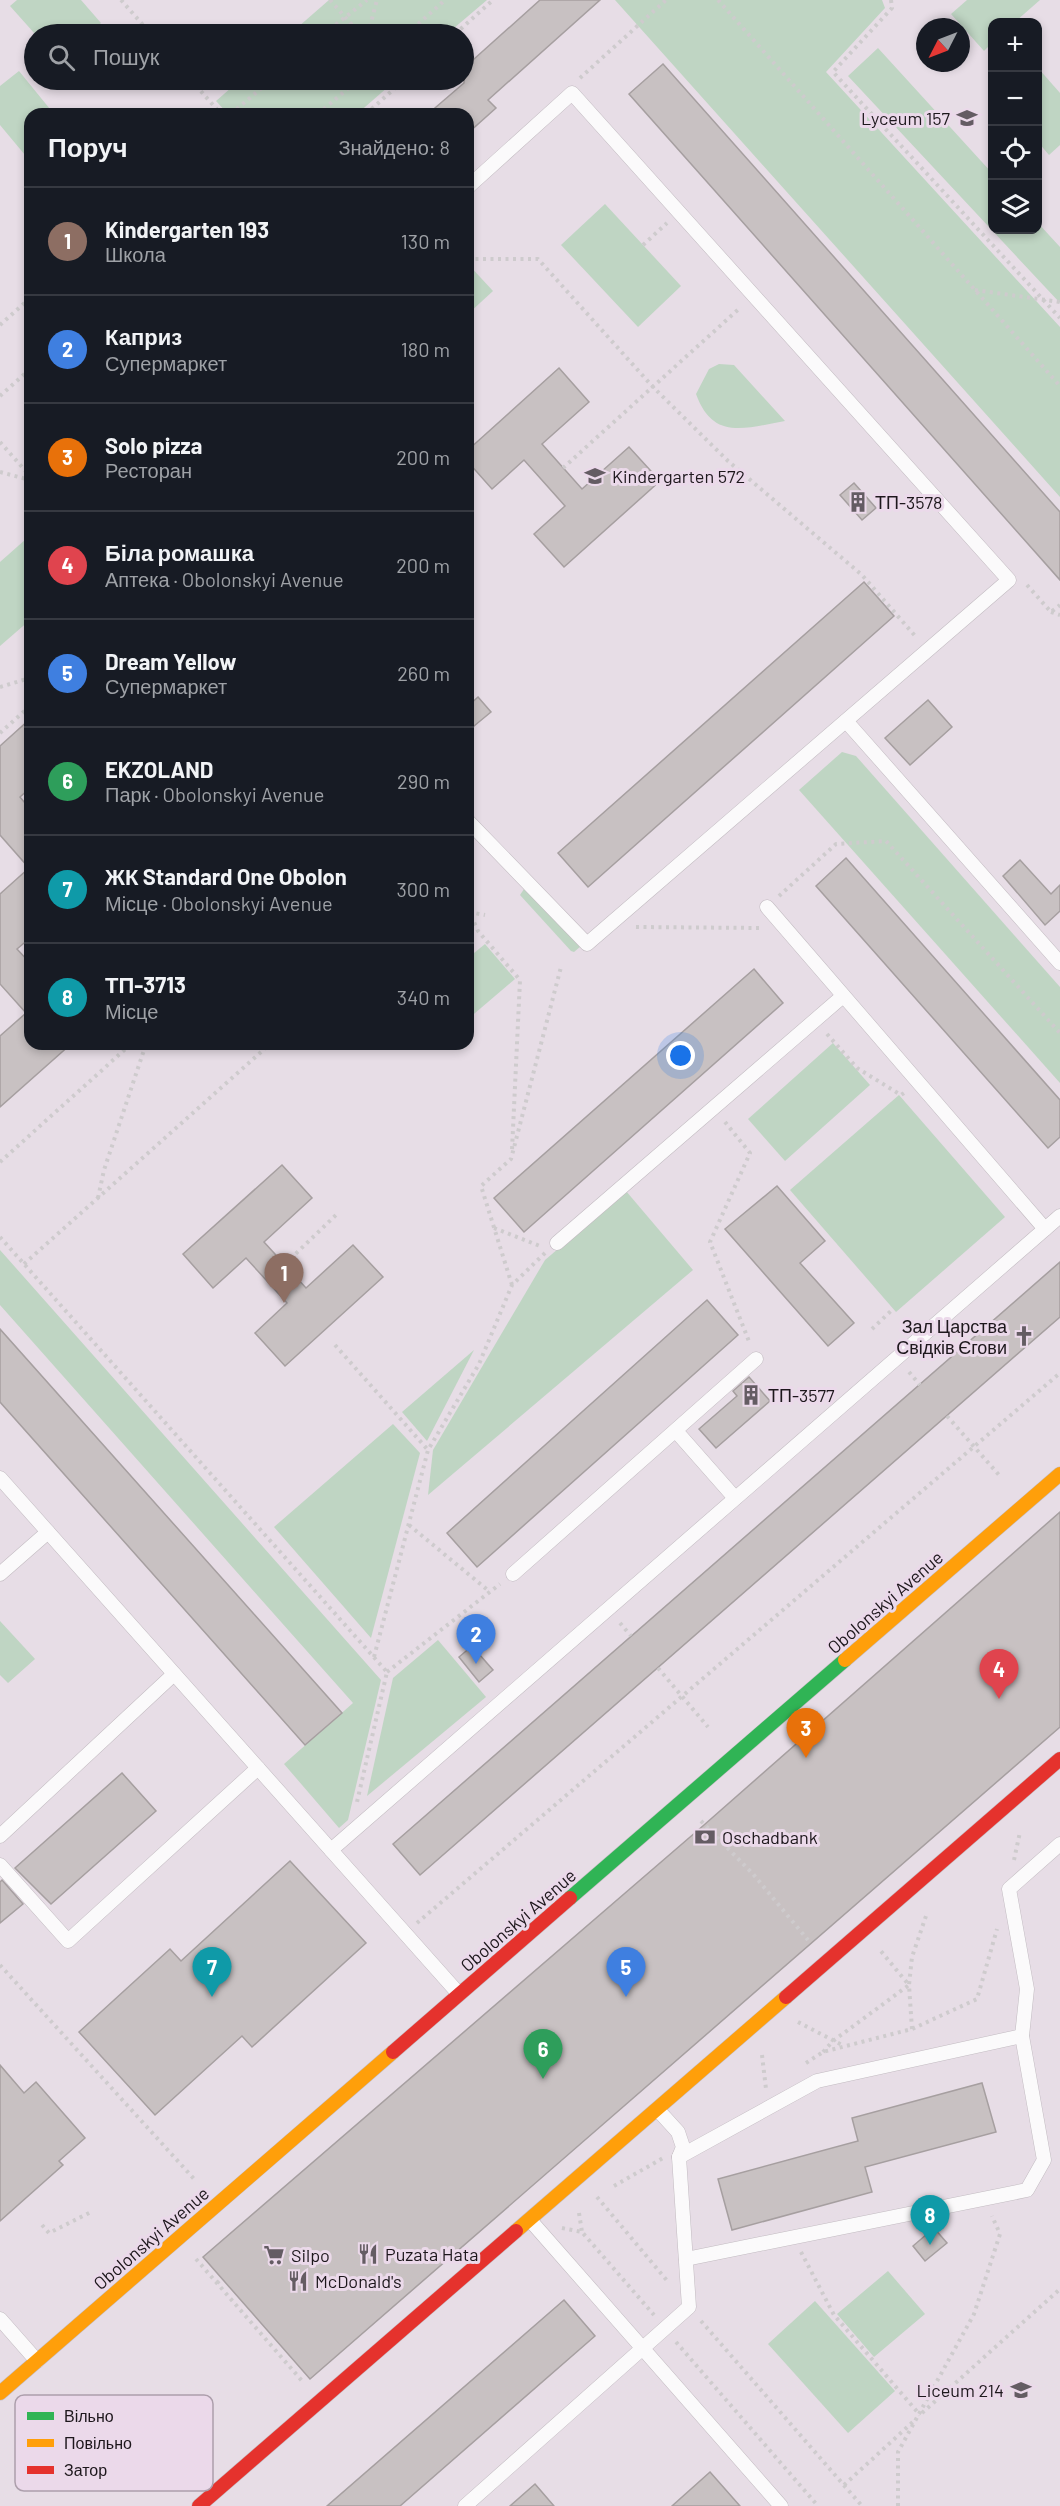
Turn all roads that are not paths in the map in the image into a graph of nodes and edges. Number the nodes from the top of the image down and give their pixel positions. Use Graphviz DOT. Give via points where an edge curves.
graph roads {
  1 [pos="474,182"];
  2 [pos="846,721"];
  3 [pos="474,827"];
  4 [pos="767,907"];
  5 [pos="1060,963"];
  6 [pos="843,996"];
  7 [pos="1060,1216"];
  8 [pos="1045,1229"];
  9 [pos="557,1243"];
  10 [pos="756,1359"];
  11 [pos="676,1431"];
  12 [pos="1060,1474"];
  13 [pos="0,1478"];
  14 [pos="735,1498"];
  15 [pos="48,1532"];
  16 [pos="0,1574"];
  17 [pos="513,1574"];
  18 [pos="174,1674"];
  19 [pos="1060,1759"];
  20 [pos="258,1768"];
  21 [pos="0,1836"];
  22 [pos="1060,1844"];
  23 [pos="331,1850"];
  24 [pos="0,1865"];
  25 [pos="459,1995"];
  26 [pos="1022,2036"];
  27 [pos="658,2110"];
  28 [pos="681,2152"];
  29 [pos="530,2220"];
  30 [pos="686,2259"];
  31 [pos="0,2319"];
  32 [pos="644,2349"];
  33 [pos="37,2361"];
  34 [pos="0,2393"];
  35 [pos="199,2506"];
  36 [pos="465,2506"];
  37 [pos="781,2506"];
  1 -- 2 [label="lane" via="572,93 1009,580"];
  2 -- 3 [label="lane" via="588,944"];
  2 -- 5 [label="lane"];
  4 -- 6 [label="lane"];
  6 -- 8 [label="lane"];
  6 -- 9 [label="lane"];
  7 -- 8 [label="lane"];
  8 -- 14 [label="lane"];
  10 -- 11 [label="lane"];
  11 -- 14 [label="lane"];
  11 -- 17 [label="lane"];
  12 -- 25 [label="main road, Obolonskyi Avenue"];
  13 -- 15 [label="lane"];
  14 -- 23 [label="lane"];
  15 -- 16 [label="lane"];
  15 -- 18 [label="lane"];
  18 -- 20 [label="lane"];
  18 -- 21 [label="lane"];
  19 -- 27 [label="main road"];
  20 -- 23 [label="lane"];
  20 -- 24 [label="lane" via="68,1941"];
  22 -- 26 [label="lane" via="1009,1889 1027,1989"];
  23 -- 25 [label="lane"];
  25 -- 33 [label="main road, Obolonskyi Avenue"];
  26 -- 28 [label="lane" via="817,2081"];
  26 -- 30 [label="lane" via="1044,2160 1027,2190"];
  27 -- 28 [label="lane" via="678,2132"];
  27 -- 29 [label="main road"];
  28 -- 30 [label="lane"];
  29 -- 32 [label="lane"];
  29 -- 35 [label="main road"];
  30 -- 32 [label="lane" via="689,2307"];
  31 -- 33 [label="lane"];
  32 -- 36 [label="lane"];
  32 -- 37 [label="lane"];
  33 -- 34 [label="main road, Obolonskyi Avenue"];
}
